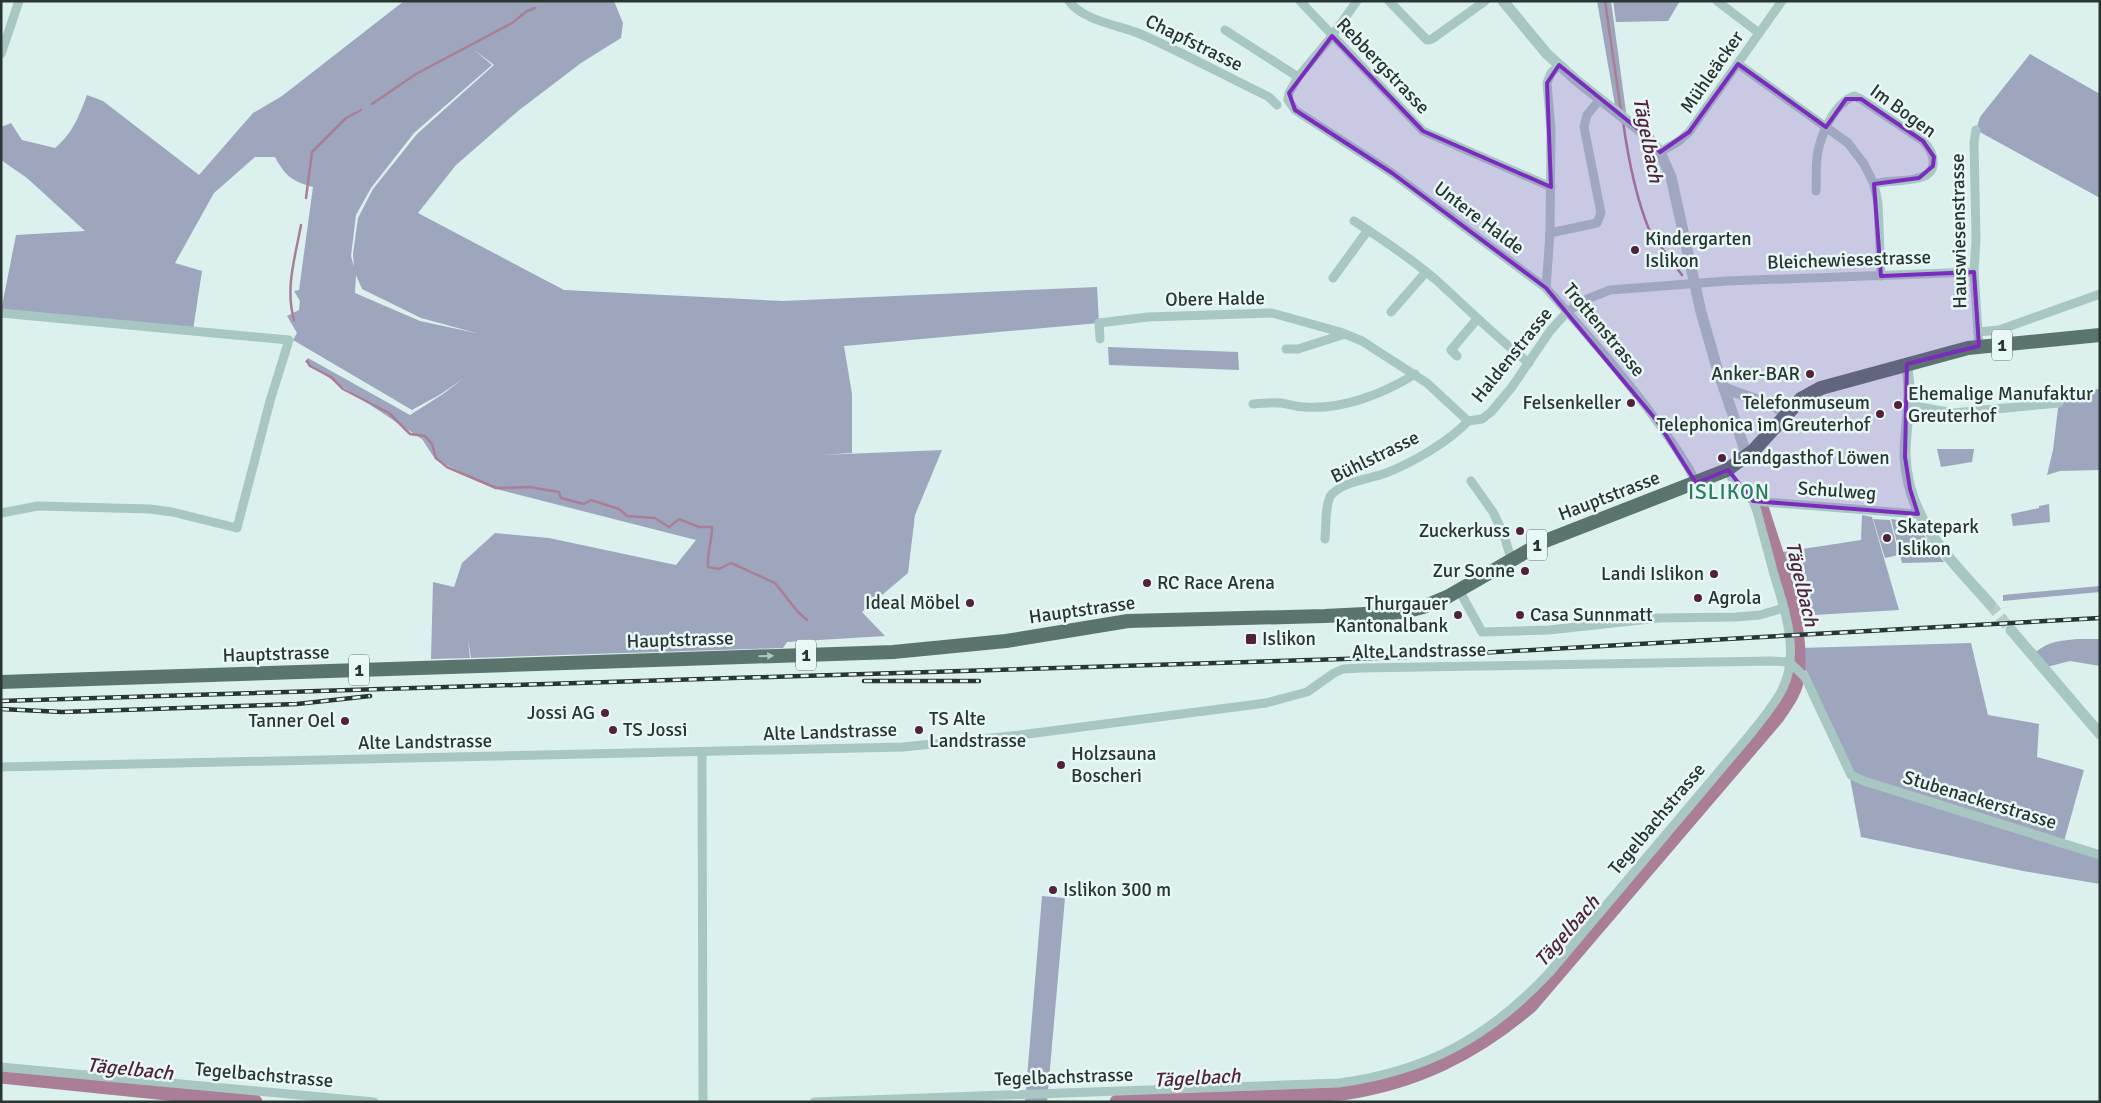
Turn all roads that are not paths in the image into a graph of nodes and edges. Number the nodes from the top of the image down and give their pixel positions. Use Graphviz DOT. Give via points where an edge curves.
graph roads {
  1 [pos="20,1"];
  2 [pos="1069,1"];
  3 [pos="1300,1"];
  4 [pos="1357,1"];
  5 [pos="1389,1"];
  6 [pos="1485,1"];
  7 [pos="1503,1"];
  8 [pos="1717,1"];
  9 [pos="1782,1"];
  10 [pos="1225,30"];
  11 [pos="1759,33"];
  12 [pos="1332,36"];
  13 [pos="1,54"];
  14 [pos="1738,64"];
  15 [pos="1559,65"];
  16 [pos="1298,77"];
  17 [pos="1600,99"];
  18 [pos="1277,105"];
  19 [pos="1826,127"];
  20 [pos="1976,130"];
  21 [pos="1660,152"];
  22 [pos="1874,184"];
  23 [pos="1550,187"];
  24 [pos="1816,191"];
  25 [pos="1354,221"];
  26 [pos="1368,230"];
  27 [pos="1550,233"];
  28 [pos="1426,272"];
  29 [pos="1974,272"];
  30 [pos="1881,276"];
  31 [pos="1333,278"];
  32 [pos="1695,284"];
  33 [pos="1546,288"];
  34 [pos="2100,294"];
  35 [pos="1390,312"];
  36 [pos="1567,312"];
  37 [pos="1,313"];
  38 [pos="1478,319"];
  39 [pos="1345,334"];
  40 [pos="2100,335"];
  41 [pos="1100,339"];
  42 [pos="1978,339"];
  43 [pos="1286,349"];
  44 [pos="1457,356"];
  45 [pos="1529,363"];
  46 [pos="1906,364"];
  47 [pos="1415,374"];
  48 [pos="1724,388"];
  49 [pos="2059,402"];
  50 [pos="1253,404"];
  51 [pos="1909,405"];
  52 [pos="1786,415"];
  53 [pos="1468,421"];
  54 [pos="1747,456"];
  55 [pos="1727,470"];
  56 [pos="1471,481"];
  57 [pos="1696,483"];
  58 [pos="1753,501"];
  59 [pos="1,513"];
  60 [pos="1918,514"];
  61 [pos="1325,539"];
  62 [pos="1511,559"];
  63 [pos="1459,590"];
  64 [pos="1990,604"];
  65 [pos="1784,608"];
  66 [pos="2012,630"];
  67 [pos="1795,667"];
  68 [pos="1,682"];
  69 [pos="2100,734"];
  70 [pos="702,752"];
  71 [pos="1,767"];
  72 [pos="2100,855"];
  73 [pos="1,1067"];
  74 [pos="374,1102"];
  75 [pos="703,1102"];
  76 [pos="814,1102"];
  1 -- 13 [label="street"];
  2 -- 18 [label="street, Chapfstrasse" via="1092,18 1137,33 1269,97"];
  3 -- 12 [label="street, Rebbergstrasse"];
  4 -- 12 [label="street"];
  5 -- 6 [label="street" via="1427,40"];
  7 -- 15 [label="street" via="1525,30"];
  8 -- 11 [label="street"];
  9 -- 11 [label="street, Mühleäcker"];
  10 -- 16 [label="street"];
  11 -- 14 [label="street, Mühleäcker"];
  12 -- 16 [label="street"];
  12 -- 23 [label="street, Rebbergstrasse" via="1423,131"];
  14 -- 19 [label="street"];
  14 -- 21 [label="street, Mühleäcker" via="1689,132"];
  15 -- 17 [label="street"];
  15 -- 23 [label="street, Trottenstrasse" via="1547,83 1551,115"];
  16 -- 33 [label="street, Untere Halde" via="1288,100 1295,110 1392,173"];
  17 -- 21 [label="street" via="1648,137"];
  17 -- 27 [label="street" via="1587,115 1584,127 1601,213 1597,223"];
  19 -- 22 [label="street" via="1848,143"];
  19 -- 22 [label="street, Im Bogen" via="1846,99 1854,96 1931,149 1933,166 1927,174"];
  19 -- 24 [label="street, Im Bogen" via="1818,151"];
  20 -- 29 [label="street, Hauswiesenstrasse"];
  21 -- 32 [label="street" via="1671,177"];
  22 -- 30 [label="street" via="1878,203"];
  23 -- 27 [label="street, Trottenstrasse"];
  25 -- 26 [label="street"];
  26 -- 28 [label="street"];
  26 -- 31 [label="street"];
  27 -- 33 [label="street, Trottenstrasse"];
  28 -- 35 [label="street"];
  28 -- 38 [label="street"];
  29 -- 30 [label="street, Bleichewiesestrasse"];
  29 -- 42 [label="street, Hauswiesenstrasse"];
  30 -- 32 [label="street, Bleichewiesestrasse"];
  32 -- 36 [label="street, Haldenstrasse" via="1610,290"];
  32 -- 48 [label="street"];
  33 -- 36 [label="street, Trottenstrasse"];
  34 -- 42 [label="street"];
  36 -- 45 [label="street, Haldenstrasse"];
  36 -- 57 [label="street, Trottenstrasse" via="1608,357 1656,420"];
  37 -- 59 [label="street" via="289,340 237,528 150,509 38,506"];
  38 -- 44 [label="street" via="1451,350"];
  38 -- 45 [label="street"];
  39 -- 41 [label="street, Obere Halde" via="1272,313 1221,313 1099,323"];
  39 -- 43 [label="street" via="1298,349"];
  39 -- 47 [label="street, Obere Halde"];
  40 -- 42 [label="main road, Hauptstrasse / 1"];
  42 -- 46 [label="main road, Hauptstrasse / 1"];
  45 -- 53 [label="street, Haldenstrasse" via="1491,412"];
  46 -- 51 [label="street"];
  46 -- 52 [label="main road, Hauptstrasse / 1" via="1821,388 1801,399"];
  47 -- 50 [label="street" via="1373,396 1332,406"];
  47 -- 53 [label="street, Obere Halde"];
  48 -- 52 [label="street" via="1776,407"];
  48 -- 54 [label="street"];
  49 -- 51 [label="street" via="1953,413"];
  51 -- 60 [label="street" via="1906,465"];
  52 -- 54 [label="main road, Hauptstrasse / 1"];
  53 -- 61 [label="street, Bühlstrasse" via="1425,453 1387,473 1346,485 1333,493 1328,500"];
  54 -- 55 [label="main road, Hauptstrasse / 1"];
  55 -- 57 [label="main road, Hauptstrasse / 1"];
  55 -- 58 [label="street, Tegelbachstrasse" via="1736,485"];
  56 -- 62 [label="street" via="1493,512"];
  57 -- 62 [label="main road, Hauptstrasse / 1" via="1567,532"];
  58 -- 60 [label="street, Schulweg"];
  58 -- 65 [label="street, Tegelbachstrasse"];
  60 -- 64 [label="street" via="1934,540"];
  62 -- 63 [label="main road, Hauptstrasse / 1"];
  63 -- 65 [label="street" via="1482,632 1556,629 1659,618 1736,617"];
  68 -- 63 [label="main road, Hauptstrasse / 1, one-way" via="894,652 979,644 1128,621 1404,612 1428,606"];
  65 -- 67 [label="street, Tegelbachstrasse"];
  66 -- 69 [label="street"];
  67 -- 70 [label="street, Alte Landstrasse" via="1343,669 1301,694 1230,709 903,747"];
  67 -- 72 [label="street, Stubenackerstrasse" via="1808,683 1851,775"];
  67 -- 76 [label="street, Tegelbachstrasse" via="1770,709 1549,973 1494,1023 1448,1052 1396,1072 1338,1083"];
  70 -- 71 [label="street, Alte Landstrasse"];
  70 -- 75 [label="street"];
  73 -- 74 [label="street, Tegelbachstrasse"];
}
